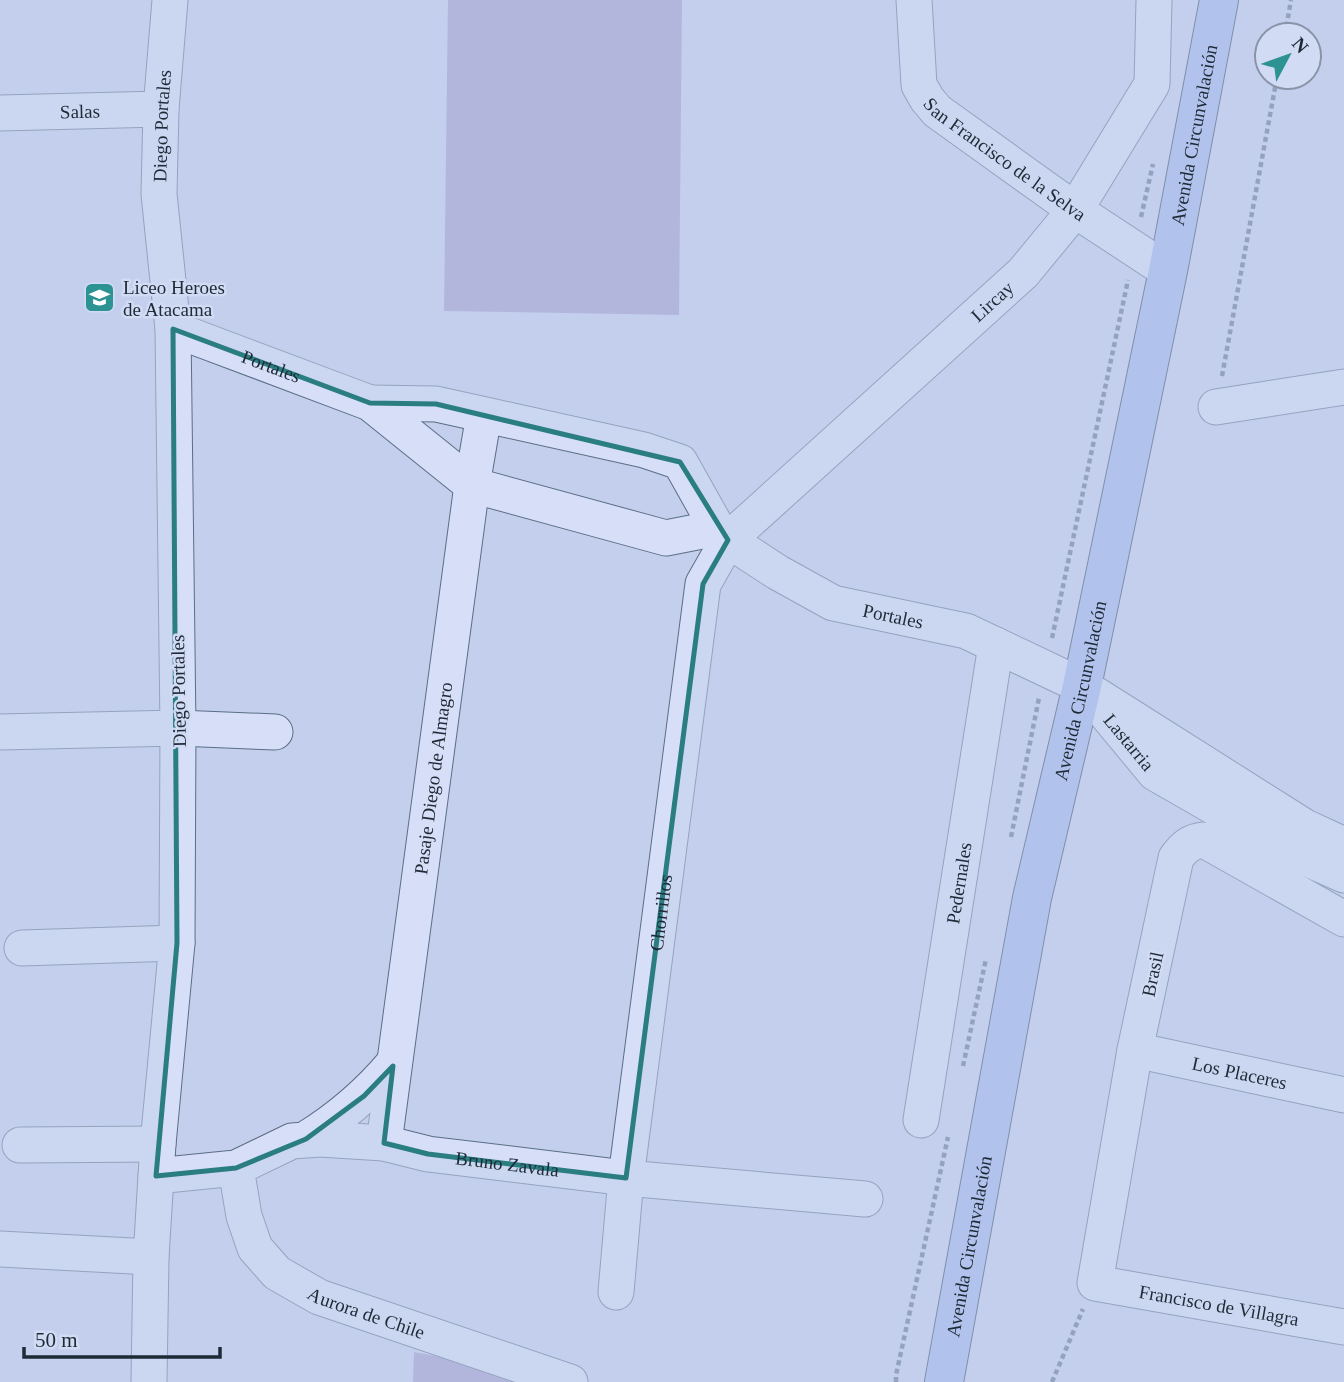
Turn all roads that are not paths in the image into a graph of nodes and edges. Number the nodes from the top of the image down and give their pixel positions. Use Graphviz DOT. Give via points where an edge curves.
graph roads {
  1 [pos="170,0"];
  2 [pos="914,0"];
  3 [pos="1154,0"];
  4 [pos="1219,0"];
  5 [pos="161,109"];
  6 [pos="0,113"];
  7 [pos="1075,210"];
  8 [pos="1168,271"];
  9 [pos="173,329"];
  10 [pos="1344,387"];
  11 [pos="370,403"];
  12 [pos="1216,407"];
  13 [pos="484,415"];
  14 [pos="472,485"];
  15 [pos="722,534"];
  16 [pos="996,645"];
  17 [pos="1082,686"];
  18 [pos="178,728"];
  19 [pos="0,732"];
  20 [pos="275,732"];
  21 [pos="1344,845"];
  22 [pos="1344,875"];
  23 [pos="1344,919"];
  24 [pos="177,943"];
  25 [pos="22,948"];
  26 [pos="1135,1050"];
  27 [pos="394,1063"];
  28 [pos="1344,1095"];
  29 [pos="920,1120"];
  30 [pos="306,1139"];
  31 [pos="384,1143"];
  32 [pos="20,1145"];
  33 [pos="157,1160"];
  34 [pos="236,1168"];
  35 [pos="625,1178"];
  36 [pos="865,1199"];
  37 [pos="0,1249"];
  38 [pos="150,1256"];
  39 [pos="1095,1283"];
  40 [pos="616,1292"];
  41 [pos="1344,1327"];
  42 [pos="149,1382"];
  43 [pos="570,1382"];
  44 [pos="944,1382"];
  1 -- 5 [label="street, Diego Portales"];
  2 -- 7 [label="street, San Francisco de la Selva" via="919,85 926,99"];
  3 -- 7 [label="street, Lircay" via="1152,84"];
  4 -- 8 [label="main road, Avenida Circunvalación"];
  5 -- 6 [label="street, Salas"];
  5 -- 9 [label="street, Diego Portales" via="160,203"];
  7 -- 8 [label="street, San Francisco de la Selva"];
  7 -- 15 [label="street, Lircay" via="1023,273"];
  8 -- 17 [label="main road, Avenida Circunvalación"];
  9 -- 11 [label="street, Portales"];
  9 -- 18 [label="street, Diego Portales"];
  10 -- 12 [label="street"];
  11 -- 13 [label="street, Portales" via="436,404"];
  11 -- 14 [label="street, Portales"];
  13 -- 14 [label="street, Pasaje Diego de Almagro"];
  13 -- 15 [label="street, Portales" via="680,462"];
  14 -- 15 [label="street, Portales" via="666,538"];
  14 -- 27 [label="street, Pasaje Diego de Almagro"];
  15 -- 16 [label="street, Portales" via="833,603 966,631"];
  15 -- 35 [label="street, Chorrillos" via="702,584"];
  16 -- 17 [label="street, Portales"];
  16 -- 29 [label="street, Pedernales"];
  17 -- 21 [label="street, Lastarria" via="1305,827"];
  17 -- 22 [label="street, Lastarria" via="1155,773 1296,854"];
  17 -- 44 [label="main road, Avenida Circunvalación" via="1032,898"];
  18 -- 19 [label="street"];
  18 -- 20 [label="street"];
  18 -- 24 [label="street, Diego Portales"];
  23 -- 26 [label="street, Brasil" via="1204,840 1189,844 1176,858"];
  24 -- 25 [label="street"];
  24 -- 33 [label="street, Diego Portales"];
  26 -- 28 [label="street, Los Placeres"];
  26 -- 39 [label="street, Brasil"];
  27 -- 30 [label="street" via="346,1112"];
  27 -- 31 [label="street, Pasaje Diego de Almagro"];
  30 -- 31 [label="street, Bruno Zavala"];
  30 -- 34 [label="street, Bruno Zavala" via="292,1141"];
  31 -- 35 [label="street, Bruno Zavala" via="428,1154"];
  32 -- 33 [label="street, Bruno Zavala"];
  33 -- 34 [label="street, Bruno Zavala"];
  33 -- 38 [label="street, Diego Portales"];
  34 -- 43 [label="street, Aurora de Chile" via="255,1248 276,1273 319,1297"];
  35 -- 36 [label="street, Bruno Zavala"];
  35 -- 40 [label="street, Chorrillos"];
  37 -- 38 [label="street"];
  38 -- 42 [label="street, Diego Portales"];
  39 -- 41 [label="street, Francisco de Villagra"];
}
